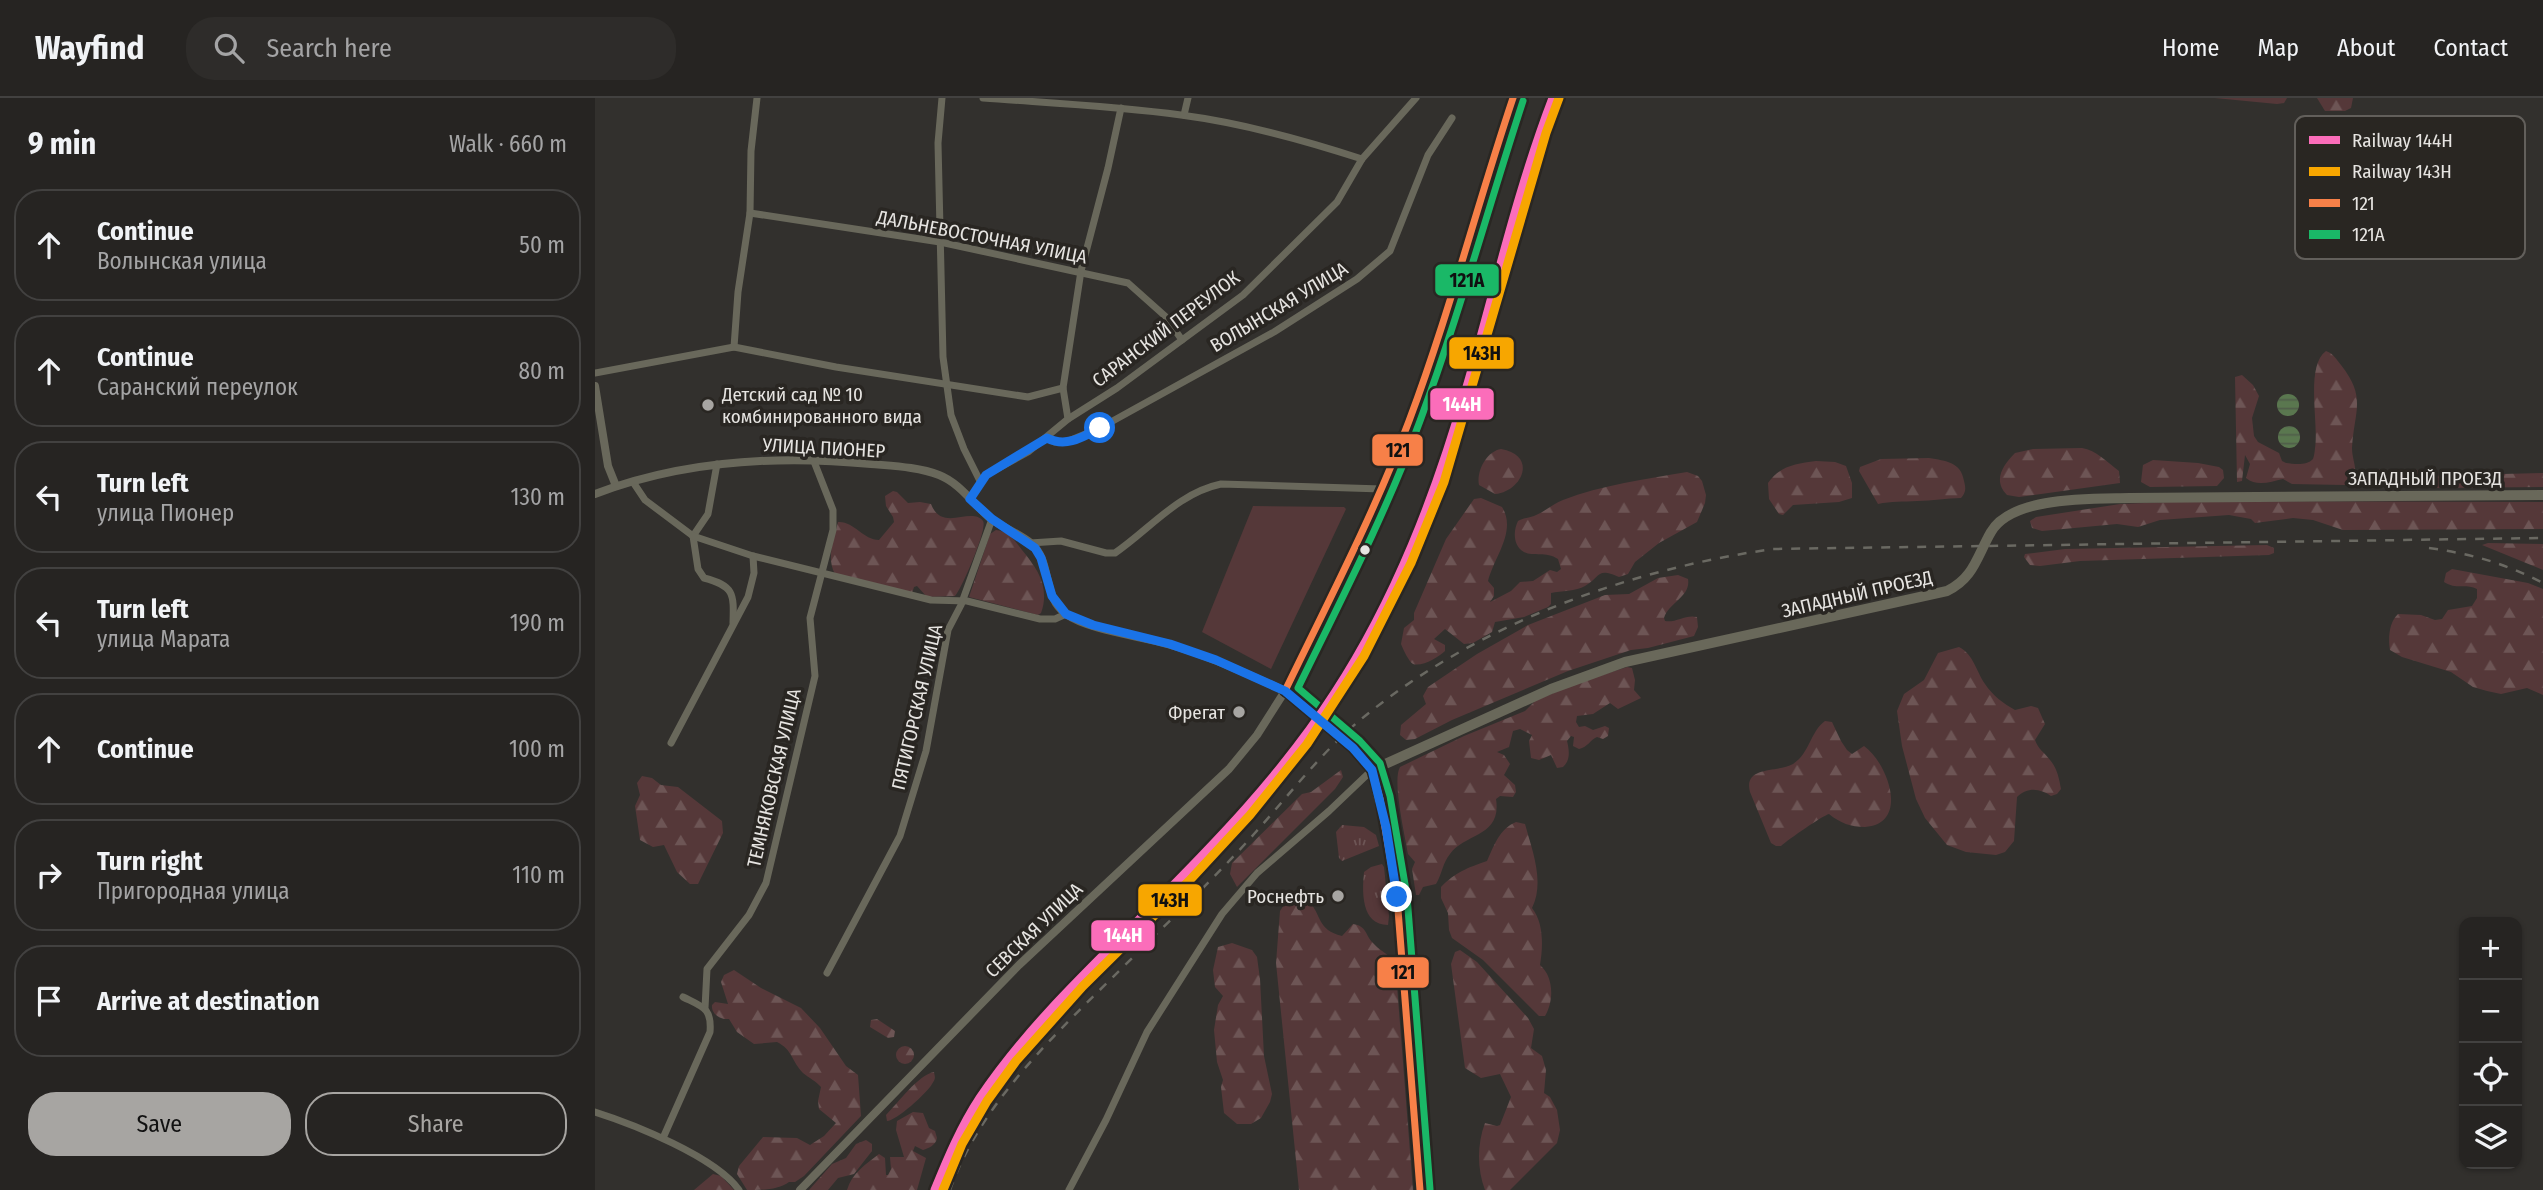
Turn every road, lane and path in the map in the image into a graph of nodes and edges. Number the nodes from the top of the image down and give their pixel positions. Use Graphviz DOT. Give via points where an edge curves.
graph roads {
  1 [pos="757,98"];
  2 [pos="942,98"];
  3 [pos="983,98"];
  4 [pos="1188,98"];
  5 [pos="1416,98"];
  6 [pos="1513,98"];
  7 [pos="1121,107"];
  8 [pos="1184,115"];
  9 [pos="1452,118"];
  10 [pos="1362,159"];
  11 [pos="750,213"];
  12 [pos="940,242"];
  13 [pos="1081,271"];
  14 [pos="1182,340"];
  15 [pos="733,347"];
  16 [pos="595,373"];
  17 [pos="948,383"];
  18 [pos="595,386"];
  19 [pos="1063,388"];
  20 [pos="1068,419"];
  21 [pos="1047,438"];
  22 [pos="813,459"];
  23 [pos="717,464"];
  24 [pos="980,481"];
  25 [pos="633,482"];
  26 [pos="616,486"];
  27 [pos="1382,489"];
  28 [pos="595,494"];
  29 [pos="2543,495"];
  30 [pos="970,499"];
  31 [pos="992,519"];
  32 [pos="693,536"];
  33 [pos="1030,542"];
  34 [pos="753,556"];
  35 [pos="822,572"];
  36 [pos="963,601"];
  37 [pos="1066,614"];
  38 [pos="733,627"];
  39 [pos="1285,691"];
  40 [pos="671,743"];
  41 [pos="1372,770"];
  42 [pos="827,973"];
  43 [pos="683,998"];
  44 [pos="705,1008"];
  45 [pos="595,1112"];
  46 [pos="663,1138"];
  47 [pos="739,1190"];
  48 [pos="800,1190"];
  49 [pos="1069,1190"];
  50 [pos="1420,1190"];
  1 -- 11 [label="street"];
  2 -- 12 [label="street"];
  3 -- 7 [label="street"];
  4 -- 8 [label="street"];
  5 -- 10 [label="street, САРАНСКИЙ ПЕРЕУЛОК"];
  6 -- 27 [label="main road" via="1434,350"];
  7 -- 8 [label="street"];
  7 -- 13 [label="street"];
  8 -- 10 [label="street" via="1324,146"];
  9 -- 21 [label="street, ВОЛЫНСКАЯ УЛИЦА" via="1419,176 1389,251 1379,262 1274,332 1100,428 1066,442"];
  10 -- 14 [label="street, САРАНСКИЙ ПЕРЕУЛОК" via="1336,202 1243,295"];
  11 -- 12 [label="street, ДАЛЬНЕВОСТОЧНАЯ УЛИЦА"];
  11 -- 15 [label="street"];
  12 -- 13 [label="street, ДАЛЬНЕВОСТОЧНАЯ УЛИЦА"];
  12 -- 17 [label="street" via="943,357"];
  13 -- 14 [label="street, ДАЛЬНЕВОСТОЧНАЯ УЛИЦА" via="1128,283 1165,316"];
  13 -- 19 [label="street"];
  14 -- 20 [label="street, САРАНСКИЙ ПЕРЕУЛОК"];
  15 -- 16 [label="street"];
  15 -- 17 [label="street"];
  17 -- 19 [label="street" via="1028,397"];
  17 -- 24 [label="street" via="956,428"];
  18 -- 26 [label="street" via="608,466"];
  19 -- 20 [label="street"];
  20 -- 21 [label="street, САРАНСКИЙ ПЕРЕУЛОК"];
  21 -- 24 [label="street, САРАНСКИЙ ПЕРЕУЛОК"];
  22 -- 23 [label="street, УЛИЦА ПИОНЕР"];
  22 -- 30 [label="street, УЛИЦА ПИОНЕР" via="932,472"];
  22 -- 35 [label="street, ТЕМНЯКОВСКАЯ УЛИЦА" via="833,510"];
  23 -- 25 [label="street, УЛИЦА ПИОНЕР"];
  23 -- 32 [label="street" via="708,514"];
  24 -- 30 [label="street, САРАНСКИЙ ПЕРЕУЛОК"];
  25 -- 26 [label="street, УЛИЦА ПИОНЕР"];
  25 -- 32 [label="street" via="645,500"];
  26 -- 28 [label="street, УЛИЦА ПИОНЕР"];
  27 -- 33 [label="street" via="1221,484 1182,501 1115,553 1061,541"];
  27 -- 39 [label="main road"];
  29 -- 41 [label="main road, ЗАПАДНЫЙ ПРОЕЗД" via="2092,499 2016,511 1997,524 1969,576 1947,591 1625,662 1551,689"];
  30 -- 31 [label="street, УЛИЦА ПИОНЕР"];
  31 -- 33 [label="street, УЛИЦА ПИОНЕР"];
  31 -- 36 [label="street, ПЯТИГОРСКАЯ УЛИЦА"];
  32 -- 34 [label="street"];
  32 -- 38 [label="street" via="698,569 704,578 729,589"];
  33 -- 37 [label="street" via="1041,558 1052,596"];
  34 -- 35 [label="street"];
  34 -- 38 [label="street" via="752,585"];
  35 -- 36 [label="street" via="931,600"];
  35 -- 44 [label="street, ТЕМНЯКОВСКАЯ УЛИЦА" via="810,618 815,676 766,883 749,915 707,969"];
  36 -- 37 [label="street" via="1030,618 1055,619"];
  36 -- 42 [label="street, ПЯТИГОРСКАЯ УЛИЦА" via="948,631 926,751 899,836"];
  37 -- 39 [label="street" via="1216,660"];
  38 -- 40 [label="street"];
  39 -- 41 [label="main road, bridge" via="1353,748"];
  39 -- 48 [label="street, СЕВСКАЯ УЛИЦА" via="1229,769 1019,965"];
  41 -- 49 [label="street" via="1257,873 1222,914 1147,1032"];
  41 -- 50 [label="main road" via="1397,897"];
  43 -- 44 [label="street"];
  44 -- 46 [label="street, ТЕМНЯКОВСКАЯ УЛИЦА" via="711,1032"];
  45 -- 46 [label="street"];
  46 -- 47 [label="street" via="722,1172"];
}
